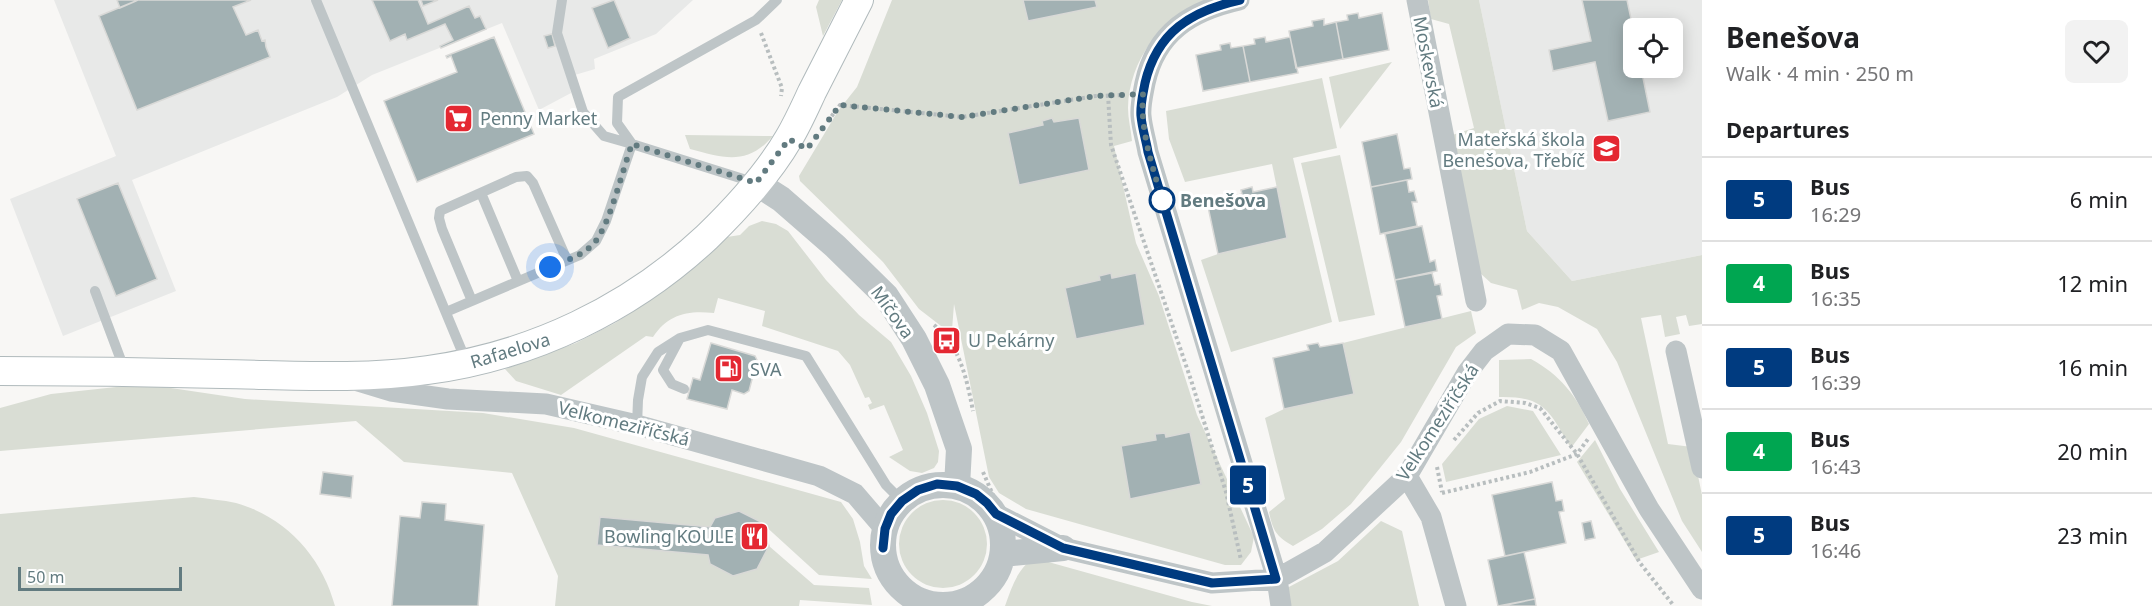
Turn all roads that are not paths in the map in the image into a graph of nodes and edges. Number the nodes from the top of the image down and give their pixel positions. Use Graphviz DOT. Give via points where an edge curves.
graph roads {
  1 [pos="315,0"];
  2 [pos="562,0"];
  3 [pos="777,0"];
  4 [pos="859,0"];
  5 [pos="1239,0"];
  6 [pos="1417,0"];
  7 [pos="632,144"];
  8 [pos="756,183"];
  9 [pos="481,193"];
  10 [pos="567,260"];
  11 [pos="518,281"];
  12 [pos="95,291"];
  13 [pos="472,301"];
  14 [pos="1476,301"];
  15 [pos="446,312"];
  16 [pos="680,338"];
  17 [pos="1676,351"];
  18 [pos="467,364"];
  19 [pos="0,371"];
  20 [pos="125,372"];
  21 [pos="340,375"];
  22 [pos="684,389"];
  23 [pos="637,424"];
  24 [pos="1702,468"];
  25 [pos="1407,476"];
  26 [pos="957,486"];
  27 [pos="902,501"];
  28 [pos="998,508"];
  29 [pos="885,529"];
  30 [pos="1063,548"];
  31 [pos="1003,554"];
  32 [pos="1276,579"];
  33 [pos="1702,589"];
  34 [pos="947,606"];
  35 [pos="1281,606"];
  36 [pos="1456,606"];
  1 -- 15 [label="lane"];
  2 -- 7 [label="lane" via="557,33 583,112 604,136"];
  3 -- 7 [label="lane" via="756,20 618,97 617,123"];
  4 -- 8 [label="main road, Rafaelova" via="789,139"];
  5 -- 32 [label="street" via="1207,9 1178,25 1161,44 1143,94 1141,115 1148,152"];
  6 -- 14 [label="street, Moskevská"];
  7 -- 8 [label="lane"];
  7 -- 10 [label="lane" via="596,241"];
  8 -- 18 [label="main road, Rafaelova" via="675,266 606,312 548,339"];
  8 -- 26 [label="street, Míčova" via="835,246 886,296 937,385 959,450"];
  9 -- 10 [label="lane" via="526,176 533,183"];
  9 -- 11 [label="lane"];
  9 -- 13 [label="lane" via="440,211 439,218"];
  10 -- 11 [label="lane"];
  11 -- 13 [label="lane"];
  12 -- 20 [label="lane"];
  13 -- 15 [label="lane"];
  15 -- 18 [label="lane"];
  16 -- 22 [label="lane" via="663,369 672,384"];
  16 -- 23 [label="lane" via="658,352 642,377"];
  16 -- 27 [label="lane" via="708,330 806,356 886,485"];
  17 -- 24 [label="street"];
  18 -- 21 [label="main road, Rafaelova"];
  19 -- 20 [label="main road, Rafaelova"];
  20 -- 21 [label="main road, Rafaelova"];
  21 -- 23 [label="street, Velkomeziříčská" via="391,391 448,399 546,404"];
  23 -- 29 [label="street, Velkomeziříčská" via="819,476 855,494"];
  25 -- 32 [label="street, Velkomeziříčská" via="1325,552"];
  25 -- 33 [label="street, Velkomeziříčská" via="1484,351 1508,334 1535,335 1561,351 1649,509"];
  25 -- 36 [label="street" via="1431,517"];
  26 -- 27 [label="street, Velkomeziříčská" via="937,484"];
  26 -- 28 [label="street, Velkomeziříčská"];
  27 -- 29 [label="street, Velkomeziříčská"];
  28 -- 30 [label="street, Velkomeziříčská"];
  28 -- 31 [label="street"];
  29 -- 34 [label="street" via="883,548 896,583 910,596 928,604"];
  30 -- 31 [label="street"];
  30 -- 32 [label="street, Velkomeziříčská" via="1212,583"];
  31 -- 34 [label="street" via="997,574 984,590 967,601"];
  32 -- 35 [label="street"];
}
